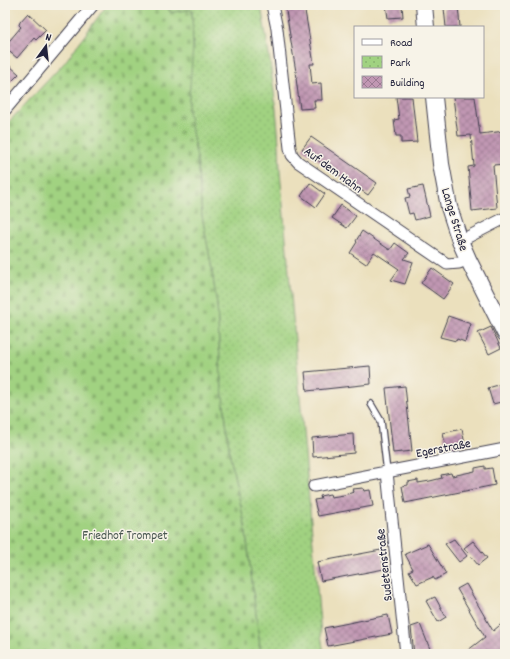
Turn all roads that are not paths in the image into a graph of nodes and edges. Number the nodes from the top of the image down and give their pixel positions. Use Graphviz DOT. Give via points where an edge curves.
graph roads {
  1 [pos="93,5"];
  2 [pos="272,5"];
  3 [pos="424,5"];
  4 [pos="426,26"];
  5 [pos="434,98"];
  6 [pos="5,110"];
  7 [pos="505,218"];
  8 [pos="460,240"];
  9 [pos="468,260"];
  10 [pos="505,333"];
  11 [pos="371,404"];
  12 [pos="505,449"];
  13 [pos="387,472"];
  14 [pos="314,486"];
  15 [pos="406,654"];
  1 -- 6 [label="street"];
  2 -- 9 [label="street, Auf dem Hahn" via="292,155 298,162 447,264"];
  3 -- 4 [label="street"];
  5 -- 8 [label="street, Lange Straße" via="441,164 449,207"];
  7 -- 8 [label="street"];
  8 -- 9 [label="street, Lange Straße"];
  9 -- 10 [label="street, Lange Straße"];
  11 -- 13 [label="lane" via="380,420"];
  12 -- 13 [label="street, Egerstraße"];
  13 -- 14 [label="street, Egerstraße"];
  13 -- 15 [label="street, Sudetenstraße"];
}
